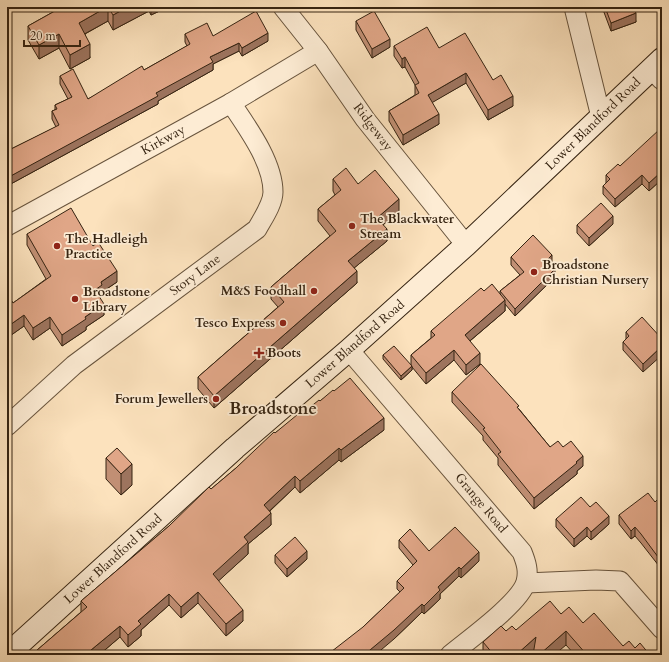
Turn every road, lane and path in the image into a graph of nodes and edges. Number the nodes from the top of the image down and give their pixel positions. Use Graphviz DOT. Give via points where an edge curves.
graph roads {
  1 [pos="283,7"];
  2 [pos="574,7"];
  3 [pos="318,51"];
  4 [pos="658,70"];
  5 [pos="230,103"];
  6 [pos="601,117"];
  7 [pos="7,226"];
  8 [pos="466,245"];
  9 [pos="349,350"];
  10 [pos="7,426"];
  11 [pos="526,583"];
  12 [pos="662,629"];
  13 [pos="7,655"];
  14 [pos="450,655"];
  1 -- 3 [label="street, Ridgeway"];
  2 -- 6 [label="street"];
  3 -- 5 [label="street, Kirkway"];
  3 -- 8 [label="street, Ridgeway" via="365,119"];
  4 -- 6 [label="main road, Lower Blandford Road"];
  5 -- 7 [label="street, Kirkway"];
  5 -- 10 [label="street, Story Lane" via="253,137 269,171 273,193 268,210 257,229 74,365"];
  6 -- 8 [label="main road, Lower Blandford Road"];
  8 -- 9 [label="main road, Lower Blandford Road"];
  9 -- 11 [label="street, Grange Road" via="522,552 528,567"];
  9 -- 13 [label="main road, Lower Blandford Road" via="230,452"];
  11 -- 12 [label="street" via="581,580 620,582"];
  11 -- 14 [label="street" via="512,602"];
}
